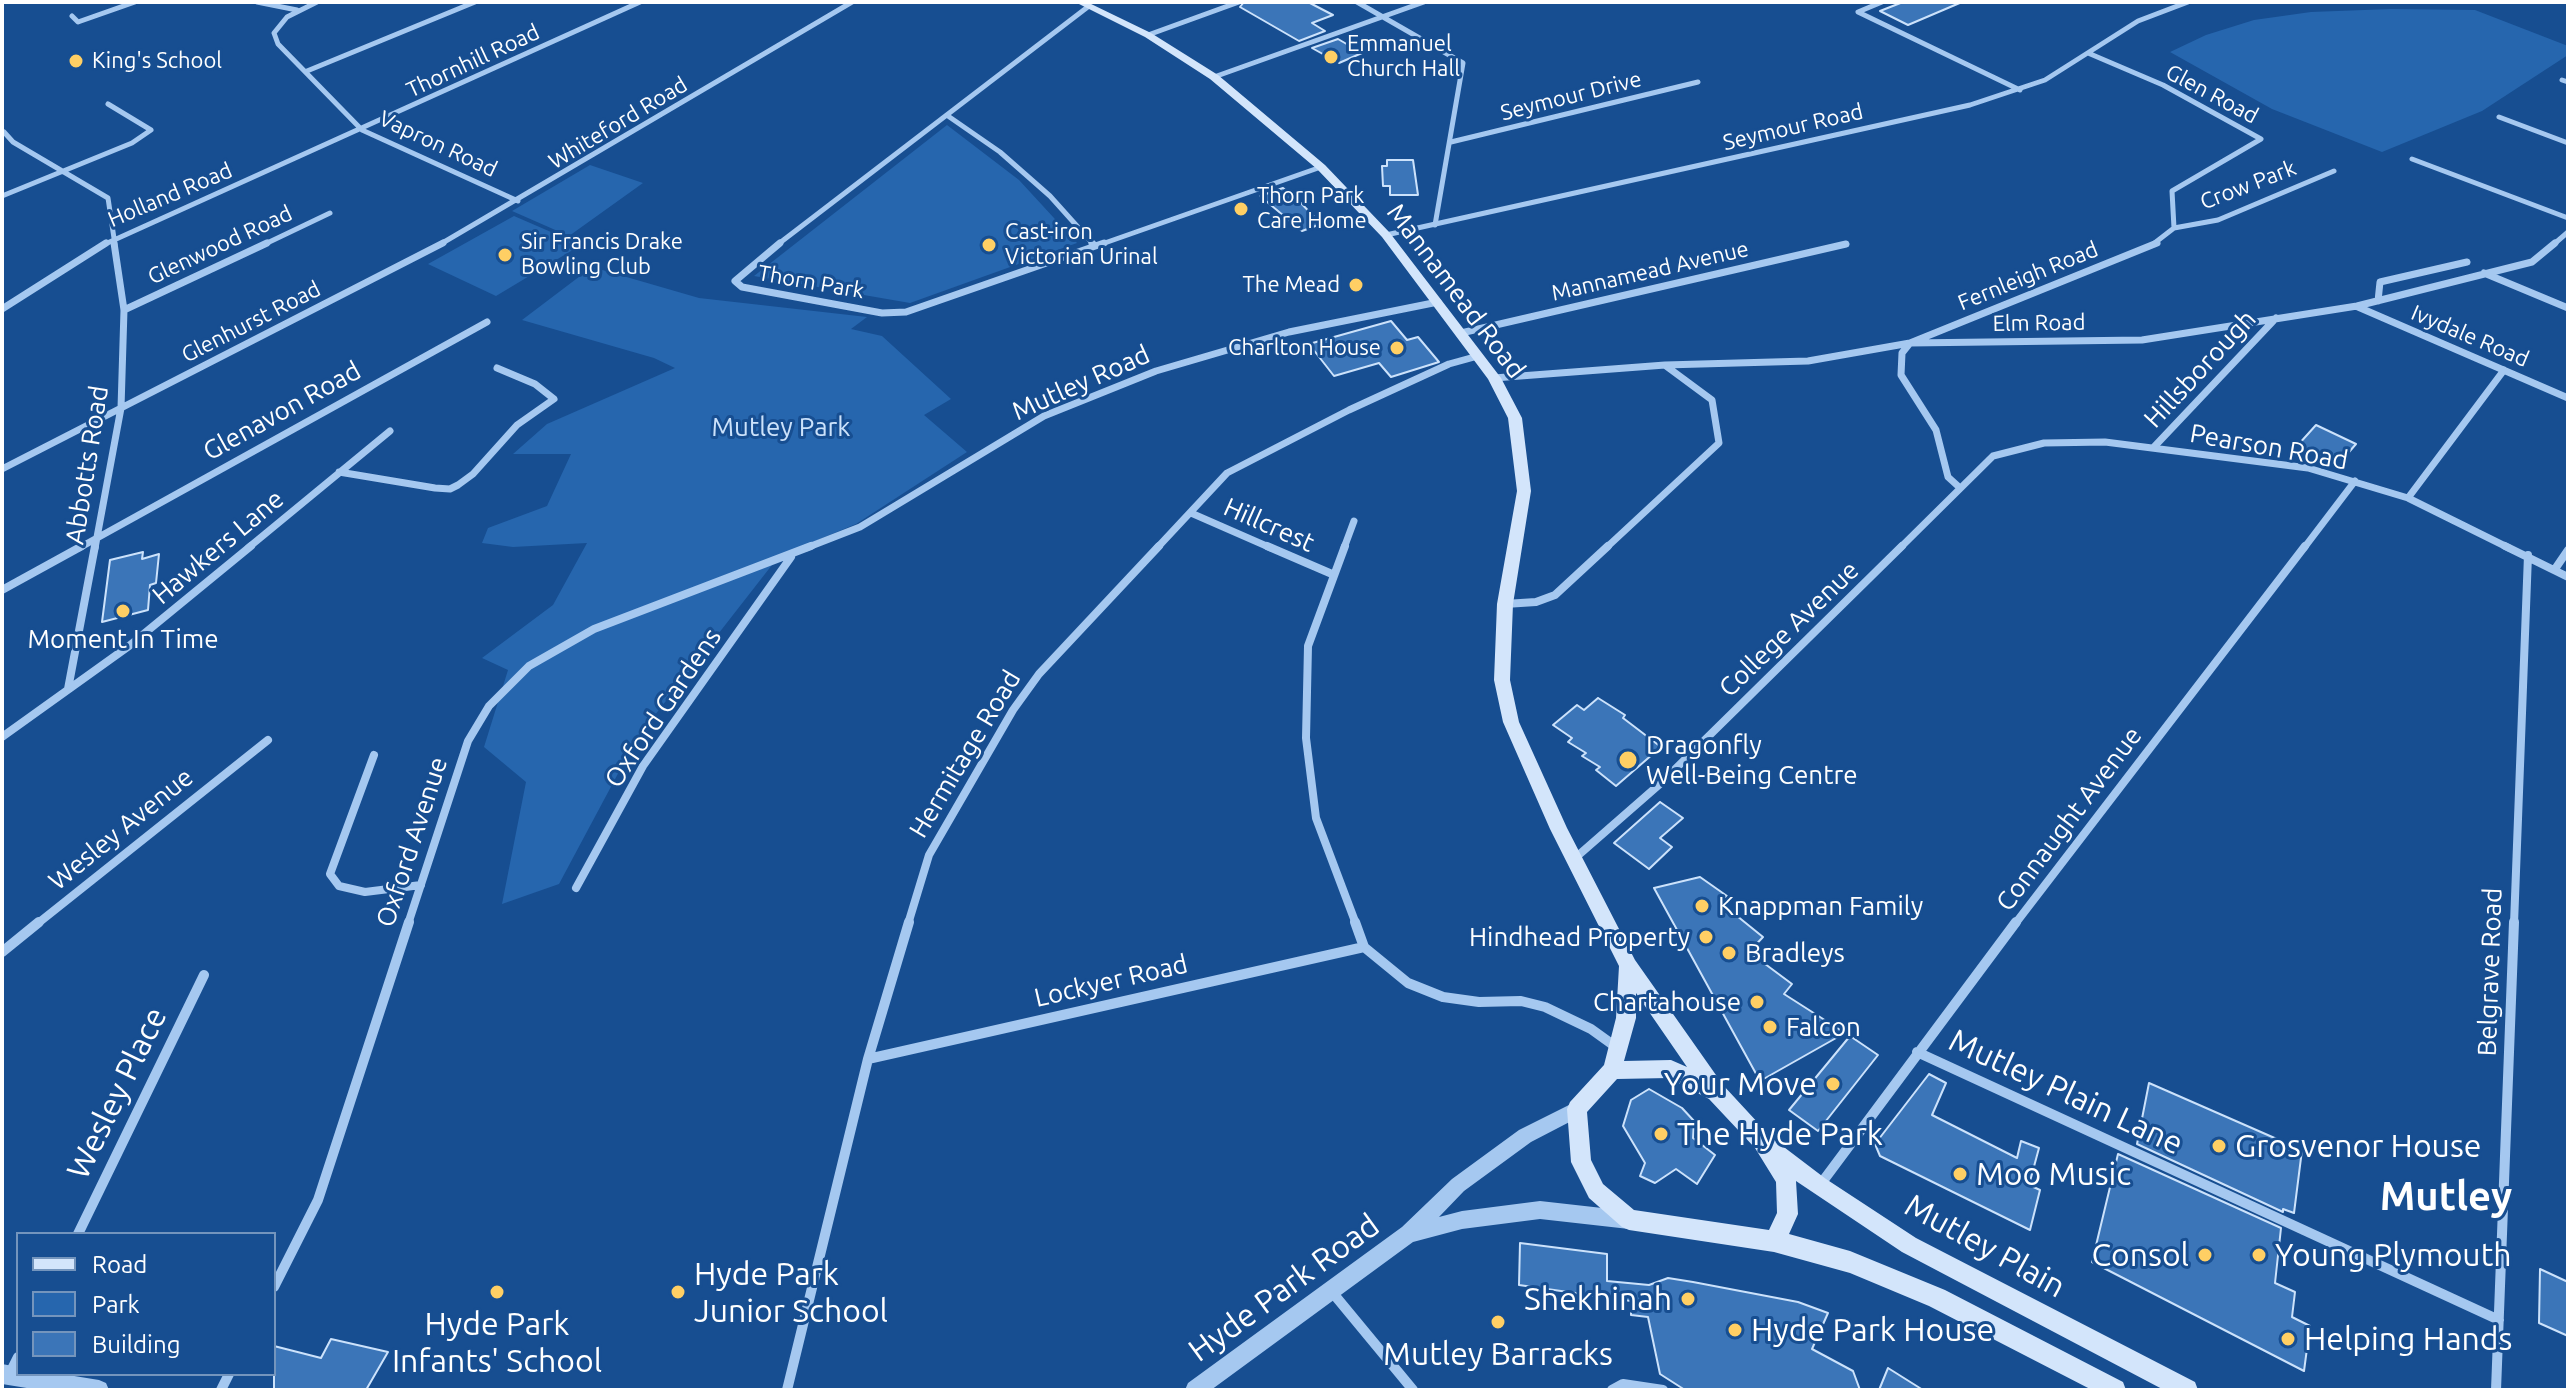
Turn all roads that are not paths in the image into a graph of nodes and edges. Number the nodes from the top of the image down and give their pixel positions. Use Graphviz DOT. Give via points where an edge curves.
graph roads {
  1 [pos="135,2"];
  2 [pos="257,2"];
  3 [pos="317,2"];
  4 [pos="475,2"];
  5 [pos="640,2"];
  6 [pos="852,2"];
  7 [pos="1239,2"];
  8 [pos="1357,2"];
  9 [pos="1424,2"];
  10 [pos="1882,2"];
  11 [pos="2158,2"];
  12 [pos="2188,2"];
  13 [pos="1084,4"];
  14 [pos="2171,7"];
  15 [pos="297,10"];
  16 [pos="72,16"];
  17 [pos="1384,17"];
  18 [pos="1148,35"];
  19 [pos="2088,53"];
  20 [pos="307,71"];
  21 [pos="1214,77"];
  22 [pos="1698,82"];
  23 [pos="2020,90"];
  24 [pos="108,104"];
  25 [pos="948,116"];
  26 [pos="2499,117"];
  27 [pos="362,130"];
  28 [pos="4,132"];
  29 [pos="1451,142"];
  30 [pos="2568,143"];
  31 [pos="2412,159"];
  32 [pos="1321,167"];
  33 [pos="60,171"];
  34 [pos="2334,171"];
  35 [pos="2,196"];
  36 [pos="518,201"];
  37 [pos="330,213"];
  38 [pos="2568,218"];
  39 [pos="1435,225"];
  40 [pos="2174,228"];
  41 [pos="2568,232"];
  42 [pos="1386,235"];
  43 [pos="115,237"];
  44 [pos="1846,244"];
  45 [pos="1094,245"];
  46 [pos="2467,262"];
  47 [pos="397,268"];
  48 [pos="2484,273"];
  49 [pos="2378,301"];
  50 [pos="1438,302"];
  51 [pos="2357,306"];
  52 [pos="2568,308"];
  53 [pos="2,309"];
  54 [pos="124,310"];
  55 [pos="2277,317"];
  56 [pos="487,322"];
  57 [pos="1461,333"];
  58 [pos="1910,343"];
  59 [pos="1478,356"];
  60 [pos="1665,365"];
  61 [pos="497,368"];
  62 [pos="2504,370"];
  63 [pos="1494,378"];
  64 [pos="2568,398"];
  65 [pos="121,408"];
  66 [pos="390,431"];
  67 [pos="2153,448"];
  68 [pos="1993,456"];
  69 [pos="2,469"];
  70 [pos="339,472"];
  71 [pos="2355,481"];
  72 [pos="1959,487"];
  73 [pos="2408,498"];
  74 [pos="1191,513"];
  75 [pos="1354,521"];
  76 [pos="97,535"];
  77 [pos="2568,550"];
  78 [pos="793,555"];
  79 [pos="2528,555"];
  80 [pos="765,566"];
  81 [pos="2555,569"];
  82 [pos="1332,574"];
  83 [pos="2568,577"];
  84 [pos="2,590"];
  85 [pos="1505,604"];
  86 [pos="68,689"];
  87 [pos="2,737"];
  88 [pos="268,740"];
  89 [pos="374,755"];
  90 [pos="1574,860"];
  91 [pos="421,885"];
  92 [pos="576,888"];
  93 [pos="1364,947"];
  94 [pos="2,952"];
  95 [pos="1628,966"];
  96 [pos="204,975"];
  97 [pos="1618,1049"];
  98 [pos="1917,1052"];
  99 [pos="868,1059"];
  100 [pos="1612,1070"];
  101 [pos="1716,1092"];
  102 [pos="1577,1109"];
  103 [pos="1762,1141"];
  104 [pos="1819,1186"];
  105 [pos="1629,1220"];
  106 [pos="79,1232"];
  107 [pos="1409,1234"];
  108 [pos="1774,1241"];
  109 [pos="276,1283"];
  110 [pos="1331,1292"];
  111 [pos="2499,1320"];
  112 [pos="5,1375"];
  113 [pos="99,1390"];
  114 [pos="787,1390"];
  115 [pos="1195,1390"];
  116 [pos="1413,1390"];
  117 [pos="1612,1390"];
  118 [pos="1663,1390"];
  119 [pos="2115,1390"];
  120 [pos="2187,1390"];
  121 [pos="2496,1390"];
  1 -- 16 [label="street" via="80,25"];
  2 -- 15 [label="street"];
  3 -- 15 [label="street"];
  4 -- 20 [label="street"];
  5 -- 27 [label="street, Thornhill Road"];
  6 -- 36 [label="street, Whiteford Road"];
  7 -- 18 [label="street"];
  8 -- 17 [label="street"];
  9 -- 17 [label="street"];
  10 -- 23 [label="street" via="1858,12"];
  11 -- 14 [label="street"];
  12 -- 14 [label="street, Seymour Road"];
  13 -- 18 [label="main road, Mannamead Road"];
  13 -- 25 [label="street, Thorn Park"];
  14 -- 19 [label="street, Seymour Road"];
  15 -- 20 [label="street, Vapron Road" via="274,33 278,44"];
  17 -- 21 [label="street"];
  17 -- 29 [label="street" via="1463,63"];
  18 -- 21 [label="main road, Mannamead Road"];
  19 -- 23 [label="street, Seymour Road"];
  19 -- 40 [label="street, Glen Road" via="2163,85 2261,139 2172,191"];
  20 -- 27 [label="street, Vapron Road"];
  21 -- 32 [label="main road, Mannamead Road"];
  22 -- 29 [label="street, Seymour Drive"];
  23 -- 39 [label="street, Seymour Road"];
  24 -- 33 [label="street" via="151,130 132,143"];
  25 -- 45 [label="street" via="1050,196"];
  25 -- 45 [label="street, Thorn Park" via="735,281 742,287 891,314"];
  26 -- 30 [label="street"];
  27 -- 36 [label="street, Vapron Road"];
  27 -- 43 [label="street, Holland Road"];
  28 -- 33 [label="street"];
  29 -- 39 [label="street"];
  31 -- 38 [label="street"];
  32 -- 42 [label="main road, Mannamead Road"];
  32 -- 45 [label="street, Thorn Park"];
  33 -- 35 [label="street"];
  33 -- 43 [label="street, Abbotts Road" via="108,198"];
  34 -- 40 [label="street, Crow Park" via="2218,220"];
  36 -- 47 [label="street, Whiteford Road"];
  37 -- 54 [label="street, Glenwood Road"];
  39 -- 42 [label="street, Seymour Road"];
  40 -- 58 [label="street, Fernleigh Road" via="2159,242"];
  41 -- 48 [label="street, Elm Road" via="2532,262"];
  42 -- 50 [label="main road, Mannamead Road"];
  43 -- 53 [label="street, Holland Road"];
  43 -- 54 [label="street, Abbotts Road"];
  44 -- 57 [label="street, Mannamead Avenue"];
  46 -- 49 [label="street" via="2380,282"];
  47 -- 65 [label="street, Glenhurst Road"];
  48 -- 49 [label="street, Elm Road"];
  48 -- 52 [label="street"];
  49 -- 51 [label="street, Elm Road"];
  50 -- 57 [label="main road, Mannamead Road"];
  50 -- 78 [label="street, Mutley Road" via="1289,332 1156,371 1044,416 860,527"];
  51 -- 55 [label="street, Elm Road"];
  51 -- 62 [label="street, Ivydale Road"];
  54 -- 65 [label="street, Abbotts Road"];
  55 -- 58 [label="street, Elm Road" via="2142,340"];
  55 -- 67 [label="street, Hillsborough"];
  56 -- 76 [label="street, Glenavon Road"];
  57 -- 59 [label="main road, Mannamead Road"];
  58 -- 60 [label="street, Elm Road" via="1808,361"];
  58 -- 72 [label="street" via="1902,353 1901,375 1936,430 1948,477"];
  59 -- 63 [label="main road, Mannamead Road"];
  59 -- 74 [label="street, Hermitage Road" via="1349,410 1227,473"];
  60 -- 63 [label="street, Elm Road"];
  60 -- 85 [label="street" via="1712,400 1719,443 1555,595"];
  61 -- 70 [label="street" via="535,384 554,399 517,425 458,485 435,488"];
  62 -- 64 [label="street, Ivydale Road"];
  62 -- 73 [label="street"];
  63 -- 85 [label="main road, Mannamead Road" via="1515,418 1523,478"];
  65 -- 69 [label="street, Glenhurst Road"];
  65 -- 76 [label="street, Abbotts Road"];
  66 -- 70 [label="street, Hawkers Lane"];
  67 -- 68 [label="street, Pearson Road" via="2044,443"];
  67 -- 71 [label="street, Pearson Road" via="2278,463"];
  68 -- 72 [label="street, College Avenue"];
  70 -- 86 [label="street, Hawkers Lane" via="170,614"];
  71 -- 73 [label="street, Pearson Road"];
  71 -- 98 [label="street, Connaught Avenue"];
  72 -- 90 [label="street, College Avenue" via="1661,783"];
  73 -- 79 [label="street, Pearson Road"];
  74 -- 82 [label="street, Hillcrest"];
  74 -- 99 [label="street, Hermitage Road" via="1039,674 1013,710 929,855"];
  75 -- 82 [label="street"];
  76 -- 84 [label="street, Glenavon Road"];
  76 -- 86 [label="street, Abbotts Road"];
  77 -- 81 [label="street"];
  78 -- 80 [label="street, Mutley Road"];
  78 -- 92 [label="street, Oxford Gardens" via="643,766"];
  79 -- 81 [label="street, Pearson Road"];
  79 -- 111 [label="street, Belgrave Road"];
  80 -- 91 [label="street, Oxford Avenue" via="594,629 529,666 489,706 468,741"];
  81 -- 83 [label="street, Pearson Road"];
  82 -- 93 [label="street" via="1308,646 1306,738 1316,818"];
  85 -- 90 [label="main road, Mannamead Road" via="1502,680 1511,722"];
  86 -- 87 [label="street, Hawkers Lane"];
  88 -- 94 [label="street, Wesley Avenue"];
  89 -- 91 [label="street" via="330,874 339,886 365,892"];
  90 -- 95 [label="main road, Mannamead Road"];
  91 -- 109 [label="street, Oxford Avenue" via="318,1200"];
  93 -- 97 [label="street" via="1384,967 1420,988 1443,997 1545,1007"];
  93 -- 99 [label="street, Lockyer Road"];
  95 -- 97 [label="main road, Mannamead Road" via="1626,1018"];
  95 -- 101 [label="main road, Mannamead Road"];
  96 -- 106 [label="street, Wesley Place"];
  97 -- 100 [label="main road, Mannamead Road"];
  98 -- 104 [label="street, Connaught Avenue"];
  98 -- 111 [label="street, Mutley Plain Lane"];
  99 -- 114 [label="street, Hermitage Road"];
  100 -- 101 [label="main road" via="1671,1069"];
  100 -- 102 [label="main road"];
  101 -- 103 [label="main road"];
  102 -- 105 [label="main road" via="1581,1162 1596,1191"];
  102 -- 107 [label="street, Hyde Park Road" via="1525,1136 1458,1185"];
  103 -- 104 [label="main road, Mutley Plain"];
  103 -- 108 [label="main road" via="1786,1180 1788,1214"];
  104 -- 120 [label="main road, Mutley Plain" via="1909,1245"];
  105 -- 107 [label="street, Hyde Park Road" via="1540,1210 1462,1220"];
  105 -- 108 [label="main road"];
  107 -- 110 [label="street, Hyde Park Road"];
  108 -- 119 [label="main road" via="1850,1262 1933,1297"];
  110 -- 115 [label="street, Hyde Park Road"];
  110 -- 116 [label="street"];
  111 -- 121 [label="street, Belgrave Road"];
  112 -- 113 [label="street"];
  117 -- 118 [label="street" via="1623,1384"];
}
